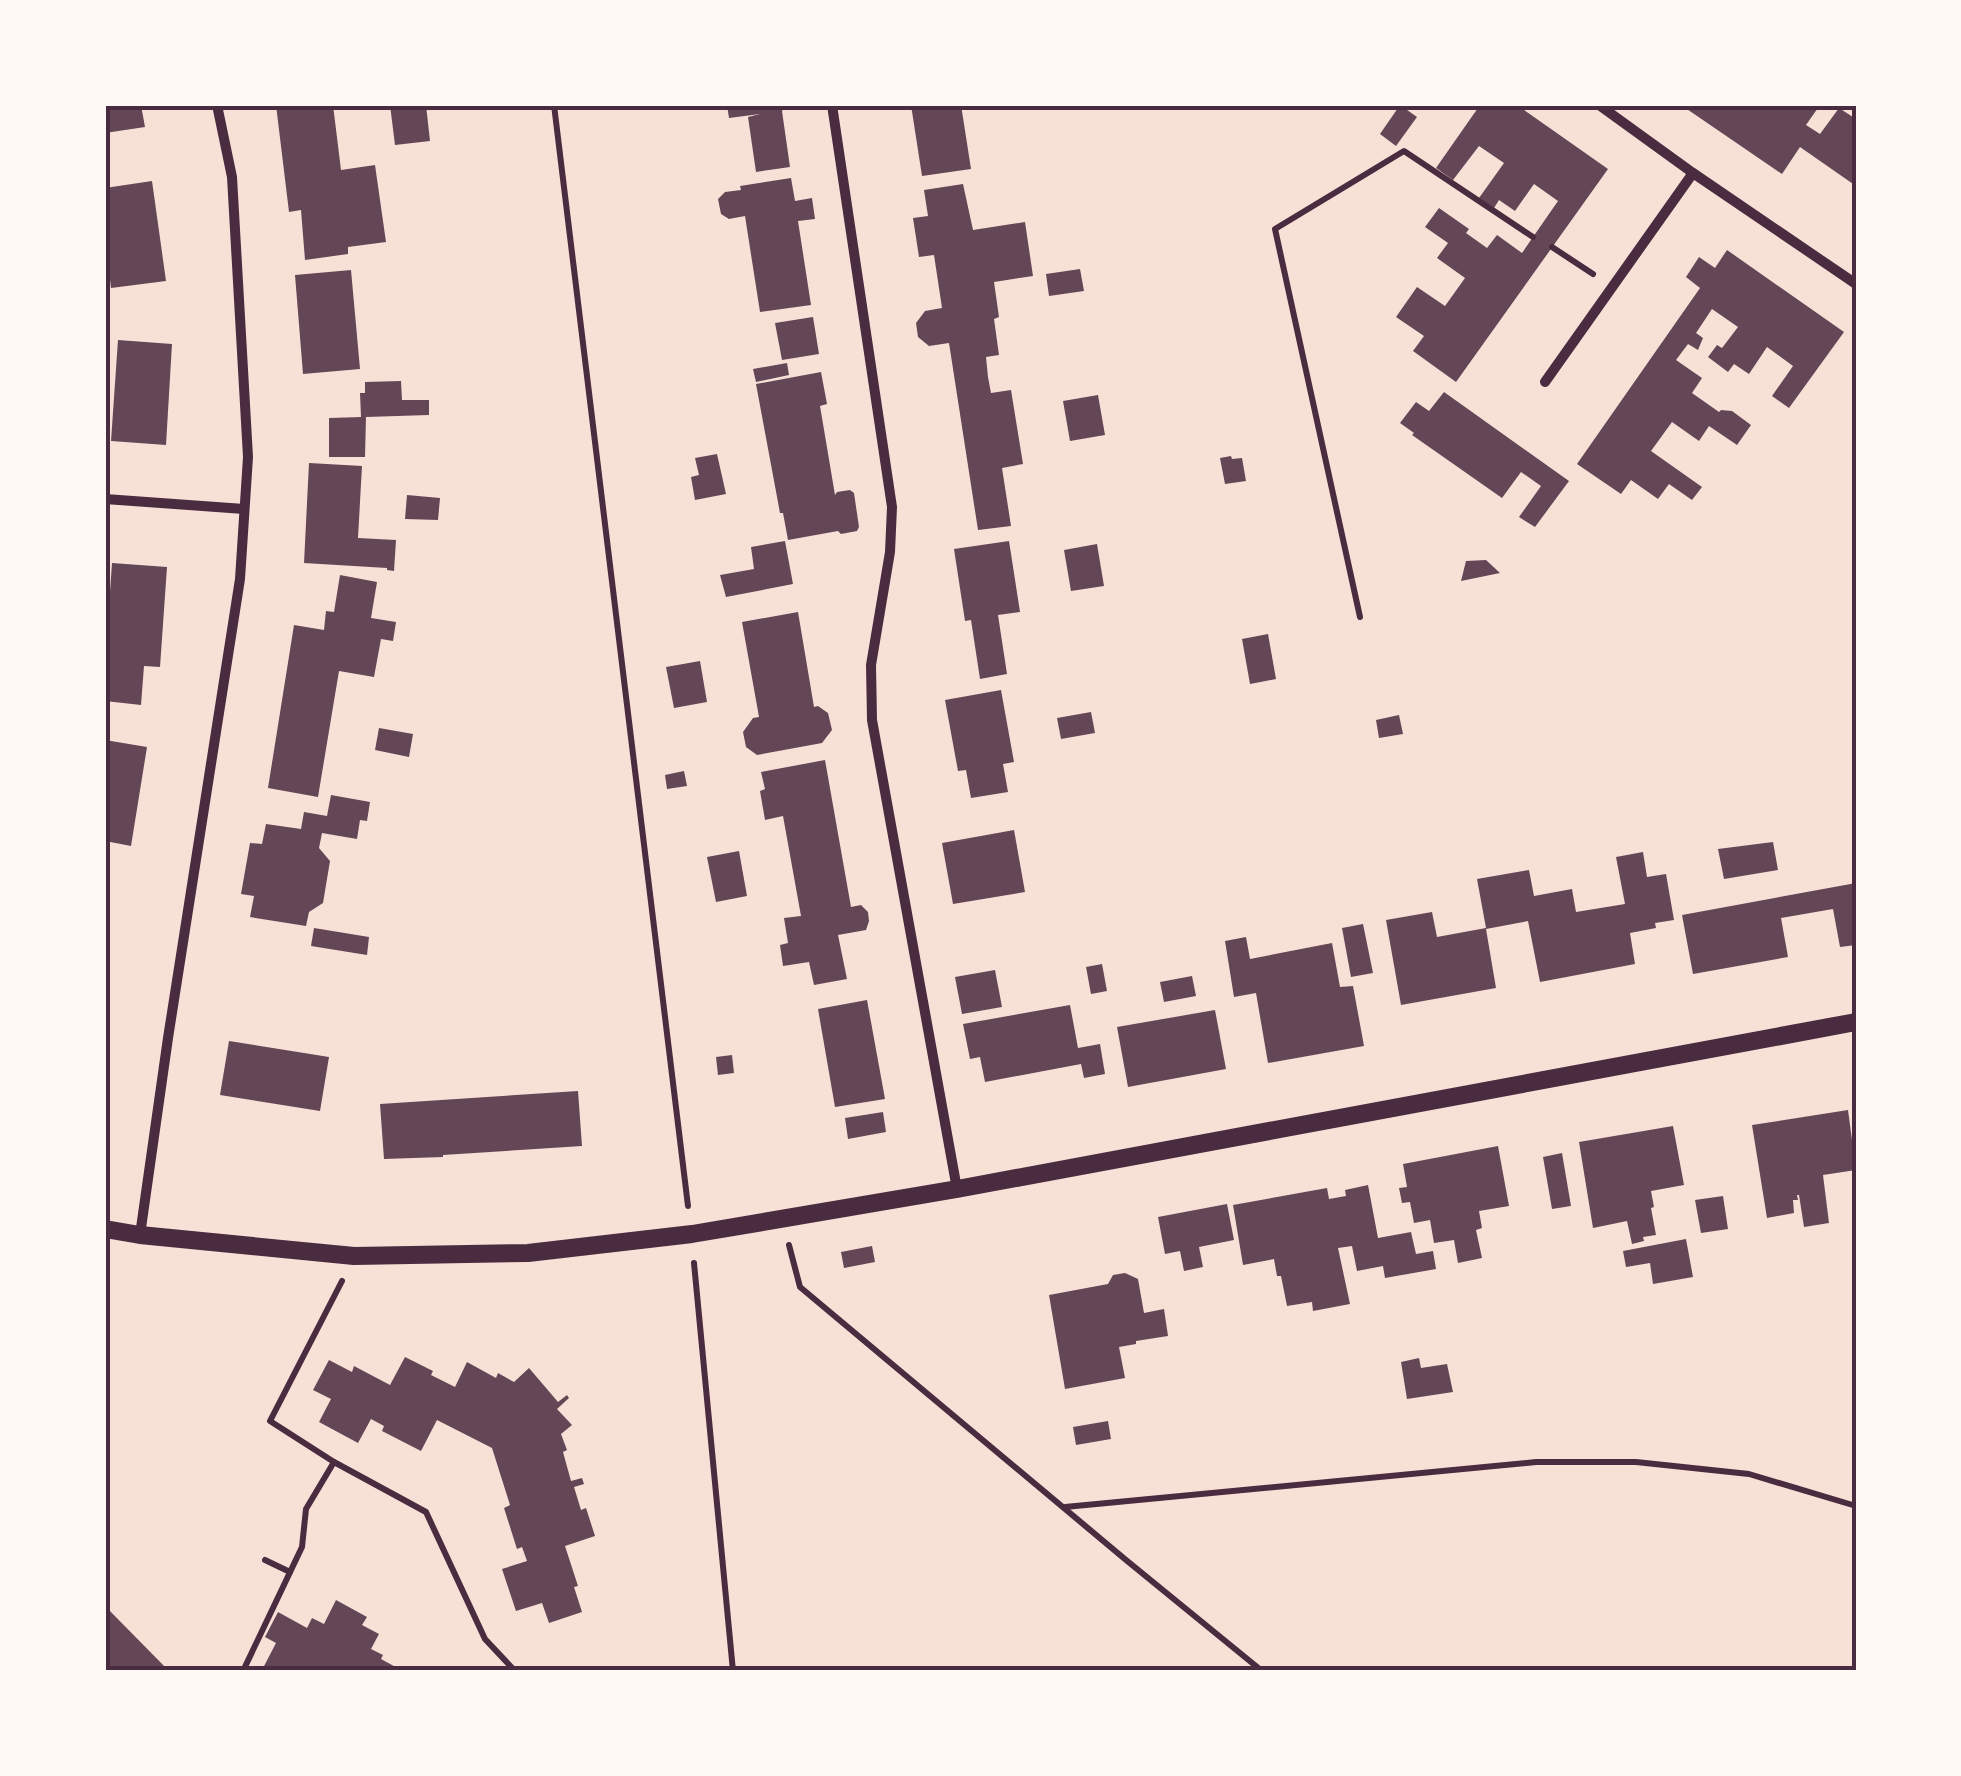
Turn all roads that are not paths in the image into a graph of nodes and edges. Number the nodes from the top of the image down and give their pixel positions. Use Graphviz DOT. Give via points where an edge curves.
graph roads {
  1 [pos="217,105"];
  2 [pos="832,105"];
  3 [pos="1599,105"];
  4 [pos="1694,174"];
  5 [pos="1856,284"];
  6 [pos="1545,382"];
  7 [pos="105,499"];
  8 [pos="244,509"];
  9 [pos="1856,1022"];
  10 [pos="957,1189"];
  11 [pos="105,1230"];
  12 [pos="140,1235"];
  1 -- 8 [label="street" via="232,177 248,457"];
  2 -- 10 [label="street" via="892,507 872,665 872,720"];
  3 -- 4 [label="street"];
  4 -- 5 [label="street"];
  4 -- 6 [label="street"];
  7 -- 8 [label="street"];
  8 -- 12 [label="street" via="240,580"];
  9 -- 10 [label="street"];
  10 -- 12 [label="street" via="692,1234 528,1253 354,1256"];
  11 -- 12 [label="street"];
}
